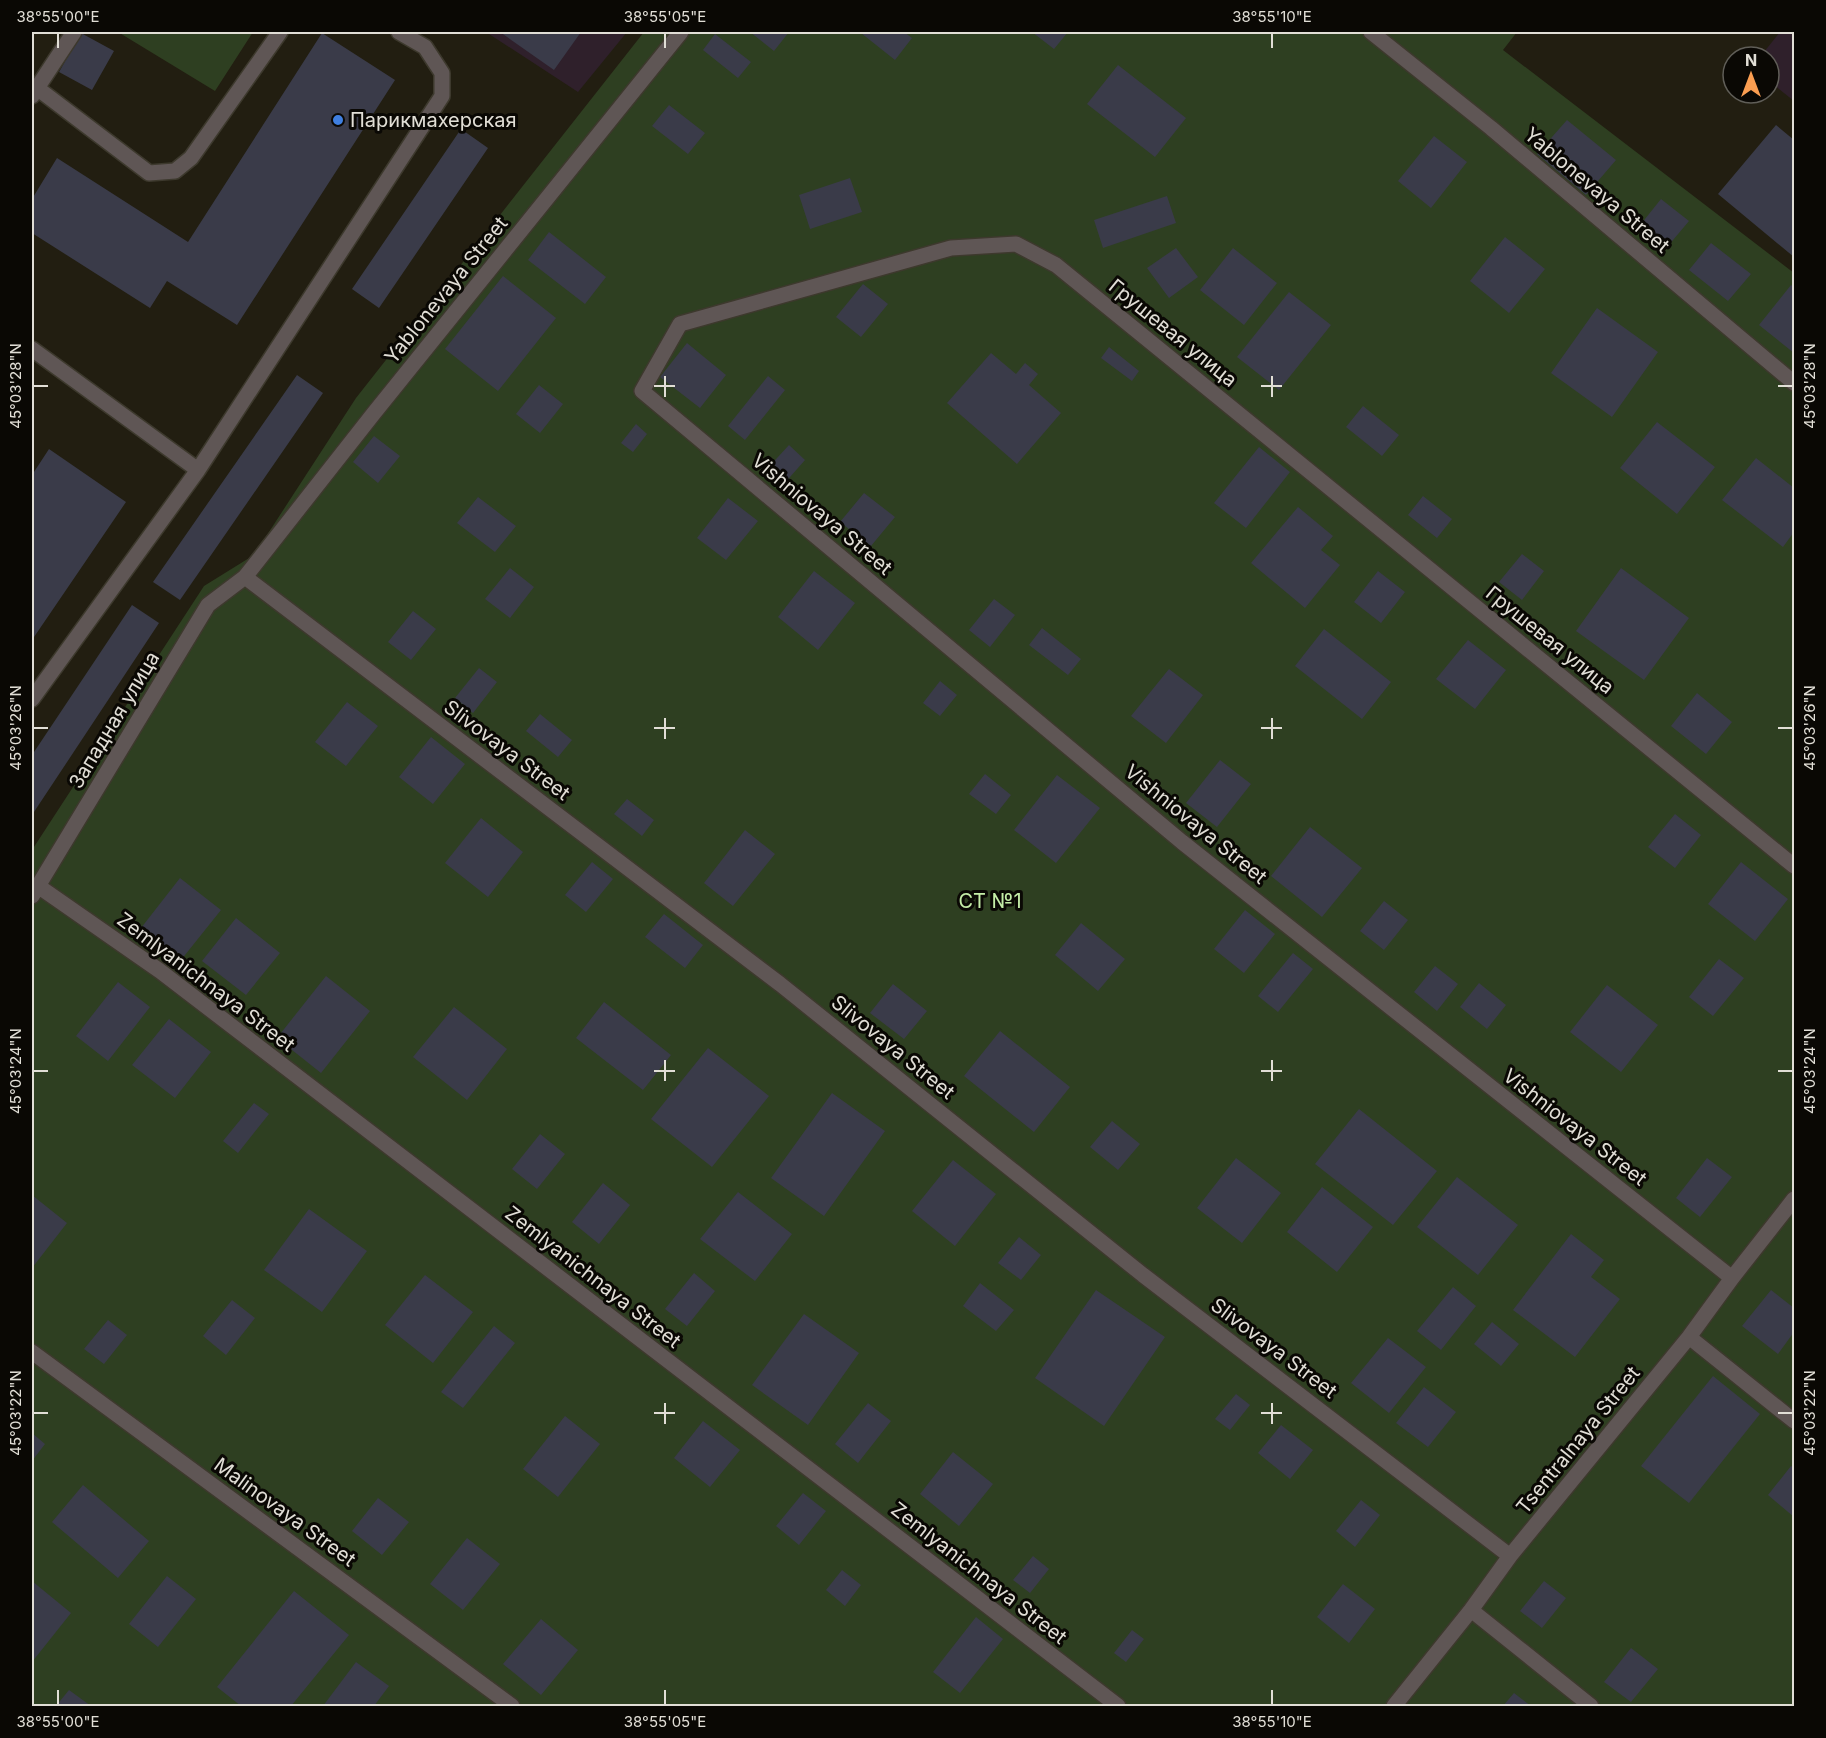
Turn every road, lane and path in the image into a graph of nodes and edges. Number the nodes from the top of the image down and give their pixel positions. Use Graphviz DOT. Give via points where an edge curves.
graph roads {
  1 [pos="74,32"];
  2 [pos="280,32"];
  3 [pos="399,32"];
  4 [pos="681,32"];
  5 [pos="1371,32"];
  6 [pos="34,92"];
  7 [pos="32,349"];
  8 [pos="1794,382"];
  9 [pos="642,392"];
  10 [pos="198,470"];
  11 [pos="245,577"];
  12 [pos="32,699"];
  13 [pos="1794,866"];
  14 [pos="35,891"];
  15 [pos="1794,1200"];
  16 [pos="1732,1278"];
  17 [pos="1689,1337"];
  18 [pos="32,1352"];
  19 [pos="1794,1420"];
  20 [pos="1510,1556"];
  21 [pos="1471,1610"];
  22 [pos="512,1707"];
  23 [pos="1118,1707"];
  24 [pos="1394,1707"];
  25 [pos="1591,1707"];
  1 -- 6 [label="street"];
  2 -- 6 [label="street" via="191,158 175,171 149,173"];
  3 -- 10 [label="street" via="425,48 442,73 442,96"];
  4 -- 11 [label="street, Yablonevaya Street"];
  5 -- 8 [label="street, Yablonevaya Street"];
  7 -- 10 [label="street"];
  9 -- 13 [label="street, Грушевая улица" via="680,324 951,248 1016,244 1056,265"];
  9 -- 16 [label="street, Vishniovaya Street" via="1182,842"];
  10 -- 12 [label="street"];
  11 -- 14 [label="street, Западная улица" via="208,605"];
  11 -- 20 [label="street, Slivovaya Street" via="780,984 1143,1275"];
  14 -- 23 [label="street, Zemlyanichnaya Street" via="160,971"];
  15 -- 16 [label="street, Tsentralnaya Street"];
  16 -- 17 [label="street, Tsentralnaya Street"];
  17 -- 19 [label="street"];
  17 -- 20 [label="street, Tsentralnaya Street"];
  18 -- 22 [label="street, Malinovaya Street"];
  20 -- 21 [label="street, Tsentralnaya Street"];
  21 -- 24 [label="street, Tsentralnaya Street"];
  21 -- 25 [label="street"];
}
